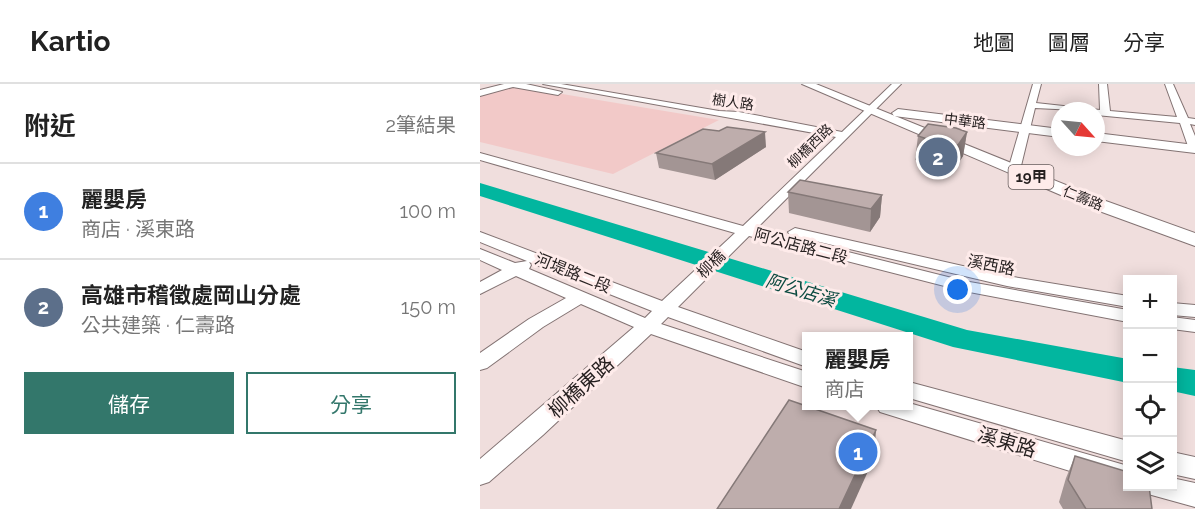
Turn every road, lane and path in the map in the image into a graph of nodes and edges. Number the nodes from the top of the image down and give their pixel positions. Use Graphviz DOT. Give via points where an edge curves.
graph roads {
  1 [pos="512,84"];
  2 [pos="547,84"];
  3 [pos="807,84"];
  4 [pos="897,84"];
  5 [pos="1037,84"];
  6 [pos="1103,84"];
  7 [pos="1169,84"];
  8 [pos="480,93"];
  9 [pos="613,95"];
  10 [pos="602,99"];
  11 [pos="1102,102"];
  12 [pos="1031,105"];
  13 [pos="1051,107"];
  14 [pos="869,110"];
  15 [pos="1105,112"];
  16 [pos="720,118"];
  17 [pos="1184,121"];
  18 [pos="1195,122"];
  19 [pos="1025,129"];
  20 [pos="1051,132"];
  21 [pos="843,135"];
  22 [pos="1105,138"];
  23 [pos="480,147"];
  24 [pos="1195,149"];
  25 [pos="480,156"];
  26 [pos="526,159"];
  27 [pos="511,165"];
  28 [pos="1014,170"];
  29 [pos="602,179"];
  30 [pos="586,186"];
  31 [pos="745,231"];
  32 [pos="480,237"];
  33 [pos="855,237"];
  34 [pos="1195,240"];
  35 [pos="480,254"];
  36 [pos="536,258"];
  37 [pos="517,269"];
  38 [pos="480,290"];
  39 [pos="1123,292"];
  40 [pos="580,297"];
  41 [pos="1123,301"];
  42 [pos="671,303"];
  43 [pos="1177,310"];
  44 [pos="1195,312"];
  45 [pos="1123,315"];
  46 [pos="1177,324"];
  47 [pos="648,326"];
  48 [pos="1195,326"];
  49 [pos="802,358"];
  50 [pos="480,363"];
  51 [pos="802,378"];
  52 [pos="913,391"];
  53 [pos="904,410"];
  54 [pos="1123,451"];
  55 [pos="1177,465"];
  56 [pos="1195,468"];
  57 [pos="480,474"];
  58 [pos="1123,476"];
  59 [pos="1177,491"];
  60 [pos="1195,495"];
  1 -- 8 [label="street"];
  1 -- 10 [label="street"];
  2 -- 9 [label="street, 樹人路"];
  3 -- 14 [label="main road, 仁壽路 / 19甲"];
  4 -- 14 [label="street, 柳橋西路"];
  5 -- 12 [label="street"];
  6 -- 11 [label="street"];
  7 -- 17 [label="street"];
  9 -- 10 [label="street"];
  9 -- 21 [label="street, 樹人路"];
  10 -- 16 [label="street"];
  12 -- 13 [label="street"];
  12 -- 19 [label="street"];
  14 -- 19 [label="main road, 中華路"];
  14 -- 21 [label="street, 柳橋西路"];
  14 -- 28 [label="main road, 仁壽路 / 19甲"];
  15 -- 17 [label="street"];
  17 -- 18 [label="street"];
  17 -- 24 [label="street"];
  19 -- 20 [label="main road, 中華路"];
  19 -- 28 [label="street"];
  21 -- 31 [label="street, 柳橋西路"];
  22 -- 24 [label="main road"];
  23 -- 26 [label="street, 阿公店路二段"];
  25 -- 27 [label="street, 阿公店路二段"];
  26 -- 27 [label="street"];
  26 -- 29 [label="street, 阿公店路二段"];
  27 -- 30 [label="street, 阿公店路二段"];
  28 -- 34 [label="main road, 仁壽路 / 19甲"];
  29 -- 30 [label="street"];
  29 -- 31 [label="street, 阿公店路二段"];
  30 -- 31 [label="street, 阿公店路二段"];
  31 -- 41 [label="street, 阿公店路二段"];
  31 -- 42 [label="street, 柳橋"];
  31 -- 45 [label="street, 阿公店路二段" via="906,273"];
  32 -- 36 [label="street, 河堤路二段"];
  33 -- 39 [label="street, 溪西路"];
  35 -- 37 [label="street, 河堤路二段"];
  36 -- 37 [label="street"];
  36 -- 42 [label="street, 河堤路二段"];
  37 -- 38 [label="street"];
  37 -- 40 [label="street, 河堤路二段"];
  40 -- 47 [label="street, 河堤路二段"];
  40 -- 50 [label="street"];
  42 -- 47 [label="street, 柳橋東路"];
  42 -- 49 [label="street"];
  43 -- 44 [label="street"];
  46 -- 48 [label="street"];
  47 -- 51 [label="street"];
  47 -- 57 [label="street, 柳橋東路" via="530,434"];
  52 -- 54 [label="street, 溪東路"];
  53 -- 58 [label="street, 溪東路"];
  55 -- 56 [label="street"];
  59 -- 60 [label="street"];
}
